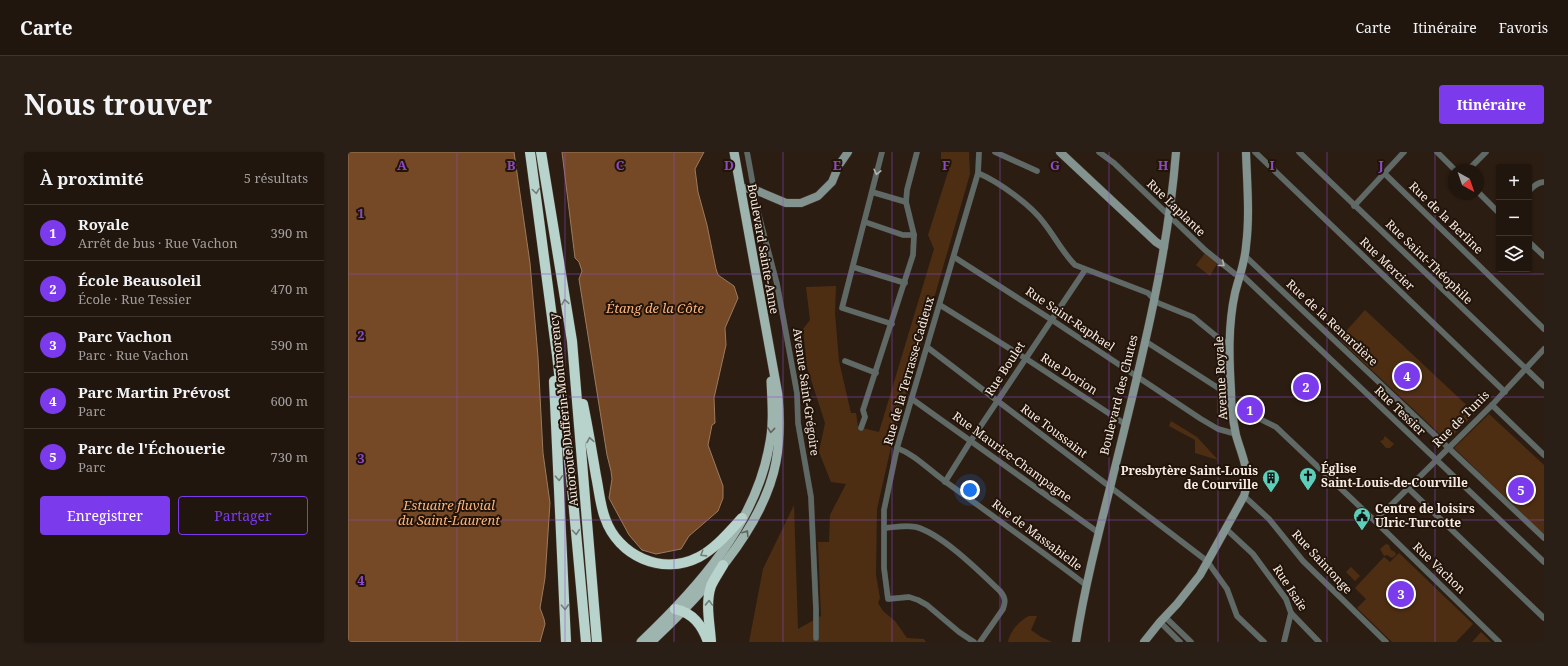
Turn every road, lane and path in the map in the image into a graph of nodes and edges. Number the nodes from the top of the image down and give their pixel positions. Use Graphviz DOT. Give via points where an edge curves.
graph roads {
  1 [pos="530,152"];
  2 [pos="542,152"];
  3 [pos="734,152"];
  4 [pos="747,152"];
  5 [pos="848,152"];
  6 [pos="882,152"];
  7 [pos="917,152"];
  8 [pos="979,152"];
  9 [pos="995,152"];
  10 [pos="1060,152"];
  11 [pos="1099,152"];
  12 [pos="1176,152"];
  13 [pos="1246,152"];
  14 [pos="1255,152"];
  15 [pos="1299,152"];
  16 [pos="1404,152"];
  17 [pos="1437,152"];
  18 [pos="1486,152"];
  19 [pos="1449,164"];
  20 [pos="1474,164"];
  21 [pos="1037,171"];
  22 [pos="978,173"];
  23 [pos="1384,173"];
  24 [pos="1544,182"];
  25 [pos="740,188"];
  26 [pos="1532,188"];
  27 [pos="753,189"];
  28 [pos="872,192"];
  29 [pos="1484,198"];
  30 [pos="906,202"];
  31 [pos="1354,206"];
  32 [pos="1496,210"];
  33 [pos="1169,216"];
  34 [pos="865,222"];
  35 [pos="914,235"];
  36 [pos="1532,245"];
  37 [pos="1164,247"];
  38 [pos="1244,256"];
  39 [pos="1544,256"];
  40 [pos="954,257"];
  41 [pos="853,267"];
  42 [pos="1085,270"];
  43 [pos="1240,276"];
  44 [pos="905,283"];
  45 [pos="549,285"];
  46 [pos="1154,300"];
  47 [pos="940,305"];
  48 [pos="1052,320"];
  49 [pos="892,324"];
  50 [pos="1544,329"];
  51 [pos="572,341"];
  52 [pos="1145,341"];
  53 [pos="1230,344"];
  54 [pos="927,347"];
  55 [pos="1544,349"];
  56 [pos="769,350"];
  57 [pos="1025,358"];
  58 [pos="845,361"];
  59 [pos="1526,369"];
  60 [pos="876,373"];
  61 [pos="1136,377"];
  62 [pos="1544,386"];
  63 [pos="1505,392"];
  64 [pos="1231,395"];
  65 [pos="912,399"];
  66 [pos="998,401"];
  67 [pos="1492,405"];
  68 [pos="1232,408"];
  69 [pos="1125,424"];
  70 [pos="862,428"];
  71 [pos="1236,434"];
  72 [pos="970,442"];
  73 [pos="897,448"];
  74 [pos="1449,448"];
  75 [pos="1544,456"];
  76 [pos="1435,460"];
  77 [pos="945,482"];
  78 [pos="1110,486"];
  79 [pos="1408,488"];
  80 [pos="1244,496"];
  81 [pos="587,515"];
  82 [pos="742,518"];
  83 [pos="1375,520"];
  84 [pos="885,528"];
  85 [pos="1225,528"];
  86 [pos="1098,533"];
  87 [pos="1544,538"];
  88 [pos="1207,561"];
  89 [pos="1544,562"];
  90 [pos="723,564"];
  91 [pos="1086,585"];
  92 [pos="679,610"];
  93 [pos="1291,613"];
  94 [pos="1544,618"];
  95 [pos="1163,619"];
  96 [pos="816,638"];
  97 [pos="566,642"];
  98 [pos="586,642"];
  99 [pos="597,642"];
  100 [pos="603,642"];
  101 [pos="641,642"];
  102 [pos="651,642"];
  103 [pos="708,642"];
  104 [pos="711,642"];
  105 [pos="974,642"];
  106 [pos="980,642"];
  107 [pos="1076,642"];
  108 [pos="1144,642"];
  109 [pos="1180,642"];
  110 [pos="1191,642"];
  111 [pos="1264,642"];
  112 [pos="1284,642"];
  113 [pos="1319,642"];
  114 [pos="1386,642"];
  115 [pos="1499,642"];
  1 -- 45 [label="highway, Autoroute Dufferin-Montmorency, one-way"];
  51 -- 2 [label="highway, Autoroute Dufferin-Montmorency, one-way"];
  3 -- 25 [label="main road, Boulevard Sainte-Anne"];
  4 -- 27 [label="street, Avenue Saint-Grégoire"];
  5 -- 27 [label="street" via="832,182 818,196 801,203 786,203"];
  6 -- 28 [label="street, one-way"];
  7 -- 30 [label="street"];
  8 -- 22 [label="street, Rue de la Terrasse-Cadieux"];
  9 -- 21 [label="street"];
  10 -- 37 [label="street"];
  11 -- 33 [label="street, Rue Laplante" via="1114,163"];
  12 -- 33 [label="street, Boulevard des Chutes"];
  13 -- 38 [label="street, Avenue Royale" via="1248,218"];
  14 -- 63 [label="street, Rue Mercier"];
  15 -- 31 [label="street, Rue Saint-Théophile"];
  16 -- 23 [label="street"];
  17 -- 19 [label="street"];
  18 -- 20 [label="street"];
  22 -- 40 [label="street, Rue de la Terrasse-Cadieux"];
  22 -- 42 [label="street" via="991,179 1027,205 1044,222 1068,258"];
  23 -- 31 [label="street"];
  23 -- 50 [label="street, Rue de la Berline"];
  24 -- 26 [label="street"];
  25 -- 27 [label="street"];
  25 -- 56 [label="main road, Boulevard Sainte-Anne"];
  27 -- 96 [label="street, Avenue Saint-Grégoire" via="777,284 797,393 798,423 811,497"];
  28 -- 30 [label="street"];
  28 -- 34 [label="street"];
  29 -- 32 [label="street"];
  30 -- 35 [label="street"];
  31 -- 59 [label="street, Rue Saint-Théophile"];
  33 -- 37 [label="street, Boulevard des Chutes"];
  33 -- 43 [label="street, Rue Laplante, one-way" via="1204,250"];
  34 -- 35 [label="street" via="903,235"];
  34 -- 41 [label="street"];
  35 -- 44 [label="street" via="913,255"];
  36 -- 39 [label="street"];
  37 -- 46 [label="street, Boulevard des Chutes"];
  38 -- 43 [label="street, Avenue Royale"];
  38 -- 74 [label="street, Rue de la Renardière"];
  40 -- 47 [label="street, Rue de la Terrasse-Cadieux"];
  40 -- 48 [label="street, Rue Saint-Raphael"];
  41 -- 44 [label="street"];
  41 -- 49 [label="street" via="842,308"];
  42 -- 46 [label="street" via="1148,293"];
  42 -- 48 [label="street, Rue Boulet"];
  43 -- 53 [label="street, Avenue Royale" via="1230,323"];
  43 -- 76 [label="street, Rue Tessier" via="1244,277"];
  44 -- 49 [label="street"];
  45 -- 97 [label="highway, one-way"];
  45 -- 98 [label="highway, Autoroute Dufferin-Montmorency, one-way"];
  46 -- 52 [label="street, Boulevard des Chutes"];
  46 -- 53 [label="street" via="1193,317 1221,340"];
  47 -- 54 [label="street, Rue de la Terrasse-Cadieux"];
  47 -- 57 [label="street, Rue Dorion"];
  48 -- 57 [label="street, Rue Boulet"];
  48 -- 61 [label="street, Rue Saint-Raphael"];
  49 -- 60 [label="street"];
  51 -- 81 [label="highway, Autoroute Dufferin-Montmorency"];
  82 -- 51 [label="highway, one-way" via="700,557 682,563 650,562 632,554 620,544 608,527 602,508"];
  52 -- 61 [label="street, Boulevard des Chutes"];
  52 -- 64 [label="street"];
  53 -- 64 [label="street, Avenue Royale"];
  54 -- 65 [label="street, Rue de la Terrasse-Cadieux"];
  54 -- 66 [label="street, Rue Toussaint"];
  55 -- 59 [label="street, Rue de Tunis"];
  56 -- 82 [label="main road, Boulevard Sainte-Anne, one-way" via="772,411 770,447 759,482"];
  90 -- 56 [label="main road, Boulevard Sainte-Anne, one-way" via="756,517 776,463 780,409"];
  57 -- 66 [label="street, Rue Boulet"];
  57 -- 69 [label="street, Rue Dorion"];
  58 -- 60 [label="street"];
  59 -- 62 [label="street, Rue Saint-Théophile"];
  59 -- 63 [label="street, Rue de Tunis"];
  60 -- 70 [label="street" via="863,410 865,417"];
  61 -- 69 [label="street, Boulevard des Chutes"];
  61 -- 71 [label="street, Rue Saint-Raphael" via="1218,429"];
  63 -- 67 [label="street, Rue de Tunis"];
  64 -- 68 [label="street, Avenue Royale"];
  65 -- 72 [label="street, Rue Maurice-Champagne"];
  65 -- 73 [label="street, Rue de la Terrasse-Cadieux"];
  66 -- 72 [label="street, Rue Boulet"];
  66 -- 78 [label="street, Rue Toussaint"];
  67 -- 74 [label="street, Rue de Tunis"];
  67 -- 75 [label="street"];
  68 -- 71 [label="street, Avenue Royale"];
  68 -- 83 [label="street, Rue Vachon" via="1276,427"];
  69 -- 78 [label="street, Boulevard des Chutes"];
  71 -- 80 [label="street, Avenue Royale" via="1248,474"];
  72 -- 77 [label="street, Rue Boulet"];
  72 -- 86 [label="street, Rue Maurice-Champagne"];
  73 -- 77 [label="street, Rue de Massabielle" via="908,452"];
  73 -- 84 [label="street, Rue de la Terrasse-Cadieux" via="884,510"];
  74 -- 76 [label="street, Rue de Tunis"];
  74 -- 87 [label="street, Rue de la Renardière"];
  76 -- 79 [label="street, Rue de Tunis"];
  76 -- 89 [label="street, Rue Tessier"];
  77 -- 91 [label="street, Rue de Massabielle"];
  78 -- 86 [label="street, Boulevard des Chutes"];
  78 -- 88 [label="street, Rue Toussaint"];
  79 -- 83 [label="street, Rue de Tunis"];
  79 -- 94 [label="street"];
  80 -- 85 [label="street, Avenue Royale"];
  80 -- 114 [label="street, Rue Saintonge" via="1269,519 1303,561"];
  81 -- 99 [label="highway, Autoroute Dufferin-Montmorency"];
  81 -- 100 [label="highway" via="596,570"];
  82 -- 92 [label="main road, Boulevard Sainte-Anne" via="722,551"];
  83 -- 115 [label="street, Rue Vachon"];
  84 -- 105 [label="street, Rue de la Terrasse-Cadieux" via="884,568 888,599 909,597 918,600"];
  84 -- 106 [label="street" via="908,526 925,530 955,550 1000,591 1004,597 1003,609"];
  85 -- 88 [label="street, Avenue Royale"];
  85 -- 93 [label="street, Rue Isaïe" via="1253,554 1286,599"];
  86 -- 91 [label="street, Boulevard des Chutes"];
  88 -- 95 [label="street, Avenue Royale" via="1200,575"];
  88 -- 111 [label="street, Rue Toussaint" via="1227,589 1237,616"];
  90 -- 92 [label="main road, Boulevard Sainte-Anne"];
  104 -- 90 [label="highway, one-way" via="709,594"];
  91 -- 107 [label="street, Boulevard des Chutes"];
  92 -- 101 [label="main road, Boulevard Sainte-Anne"];
  92 -- 102 [label="main road, Boulevard Sainte-Anne"];
  92 -- 103 [label="highway" via="691,616 700,625"];
  93 -- 112 [label="street"];
  93 -- 113 [label="street, Rue Isaïe"];
  95 -- 108 [label="street, Avenue Royale"];
  95 -- 109 [label="street"];
  95 -- 110 [label="street"];
}
